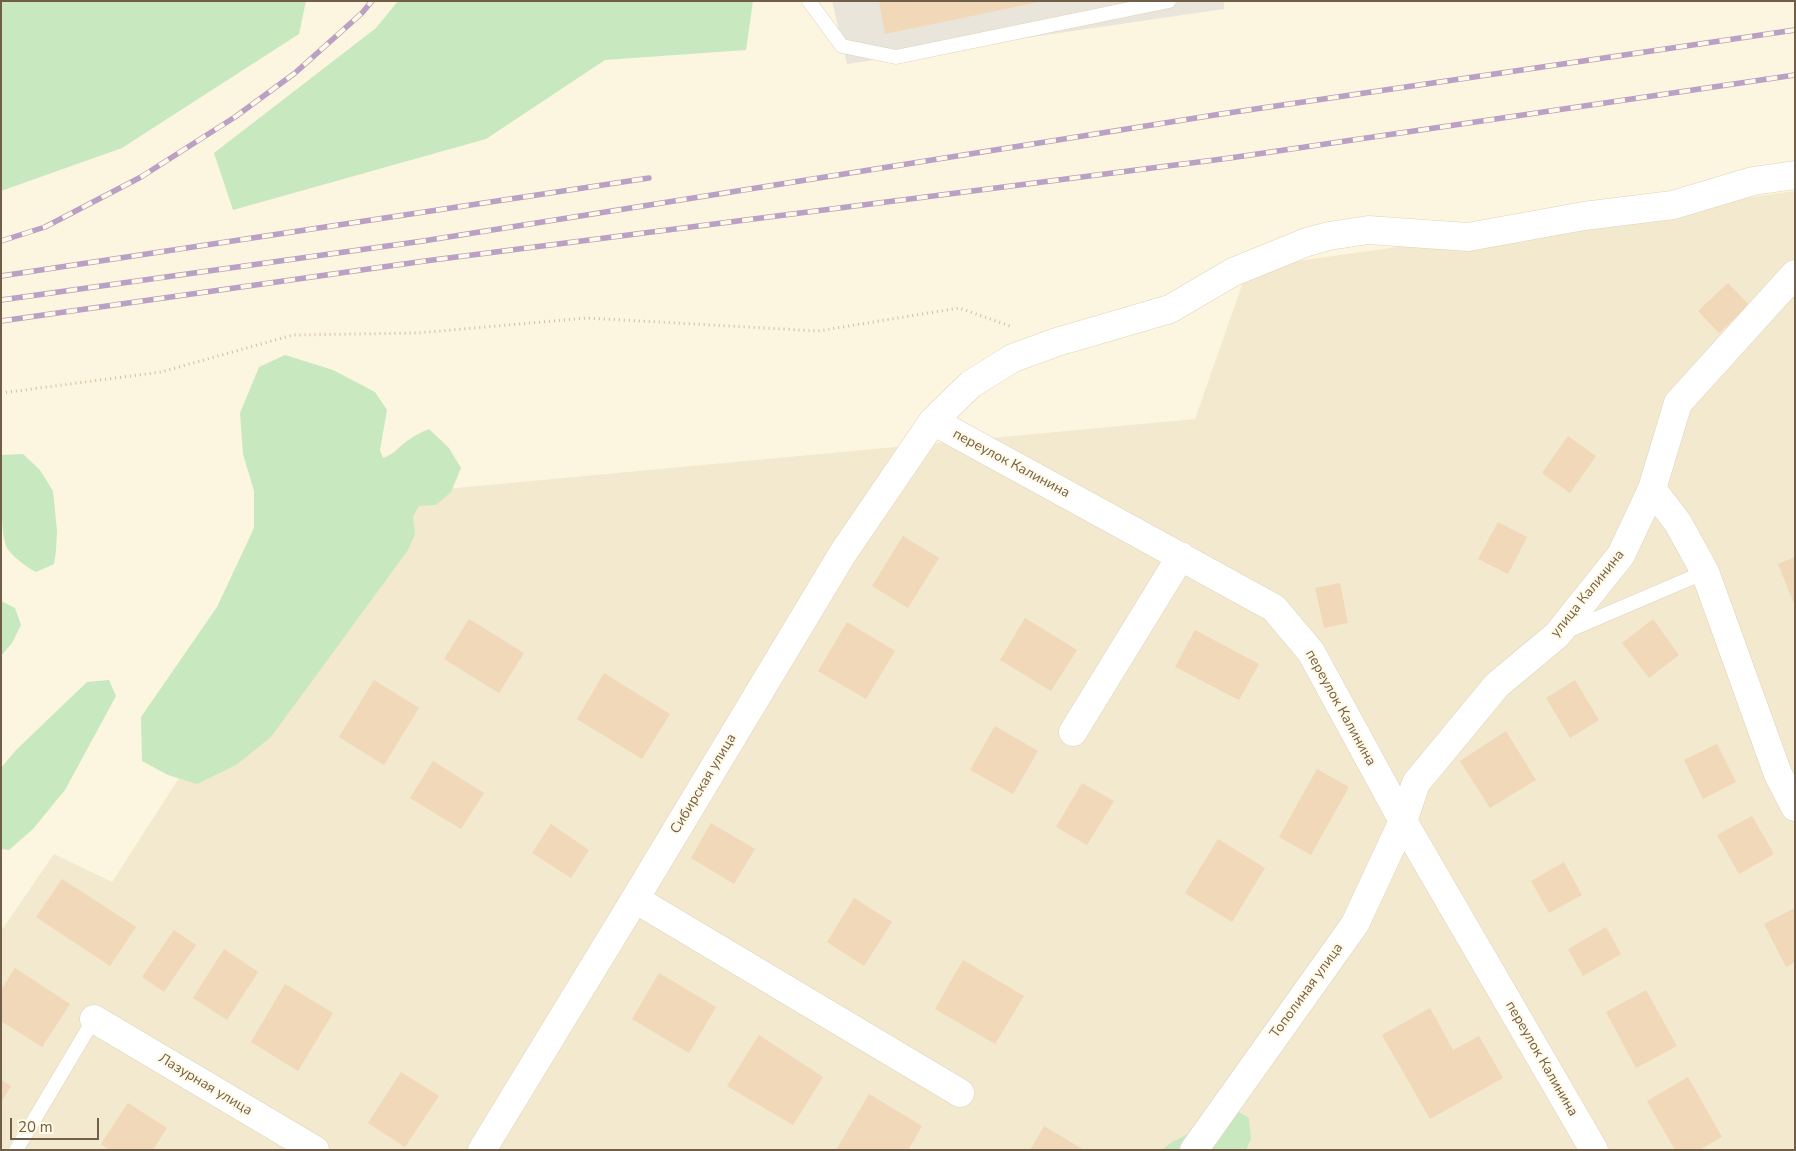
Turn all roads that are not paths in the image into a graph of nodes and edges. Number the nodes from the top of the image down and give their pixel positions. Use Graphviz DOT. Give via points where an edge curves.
graph roads {
  1 [pos="809,1"];
  2 [pos="1169,1"];
  3 [pos="1795,175"];
  4 [pos="1795,274"];
  5 [pos="933,422"];
  6 [pos="1652,489"];
  7 [pos="1181,556"];
  8 [pos="1705,572"];
  9 [pos="1557,635"];
  10 [pos="1073,732"];
  11 [pos="1795,807"];
  12 [pos="1403,821"];
  13 [pos="635,899"];
  14 [pos="94,1019"];
  15 [pos="960,1093"];
  16 [pos="16,1150"];
  17 [pos="315,1150"];
  18 [pos="482,1150"];
  19 [pos="1194,1150"];
  20 [pos="1594,1150"];
  1 -- 2 [label="lane" via="842,46 896,57"];
  3 -- 5 [label="street, Сибирская улица" via="1753,181 1673,205 1584,216 1468,237 1368,230 1307,242 1232,272 1170,309 1013,358 971,384"];
  4 -- 6 [label="street, улица Калинина" via="1678,403"];
  5 -- 7 [label="street, переулок Калинина"];
  5 -- 13 [label="street, Сибирская улица" via="843,553"];
  6 -- 8 [label="street" via="1678,523"];
  6 -- 9 [label="street, улица Калинина" via="1621,555"];
  7 -- 10 [label="street"];
  7 -- 12 [label="street, переулок Калинина" via="1274,608 1311,652"];
  8 -- 9 [label="lane"];
  8 -- 11 [label="street" via="1778,774"];
  9 -- 12 [label="street, улица Калинина" via="1497,685 1416,783"];
  12 -- 19 [label="street, Тополиная улица" via="1356,924"];
  12 -- 20 [label="street, переулок Калинина"];
  13 -- 15 [label="street"];
  13 -- 18 [label="street, Сибирская улица"];
  14 -- 16 [label="lane"];
  14 -- 17 [label="street, Лазурная улица"];
}
